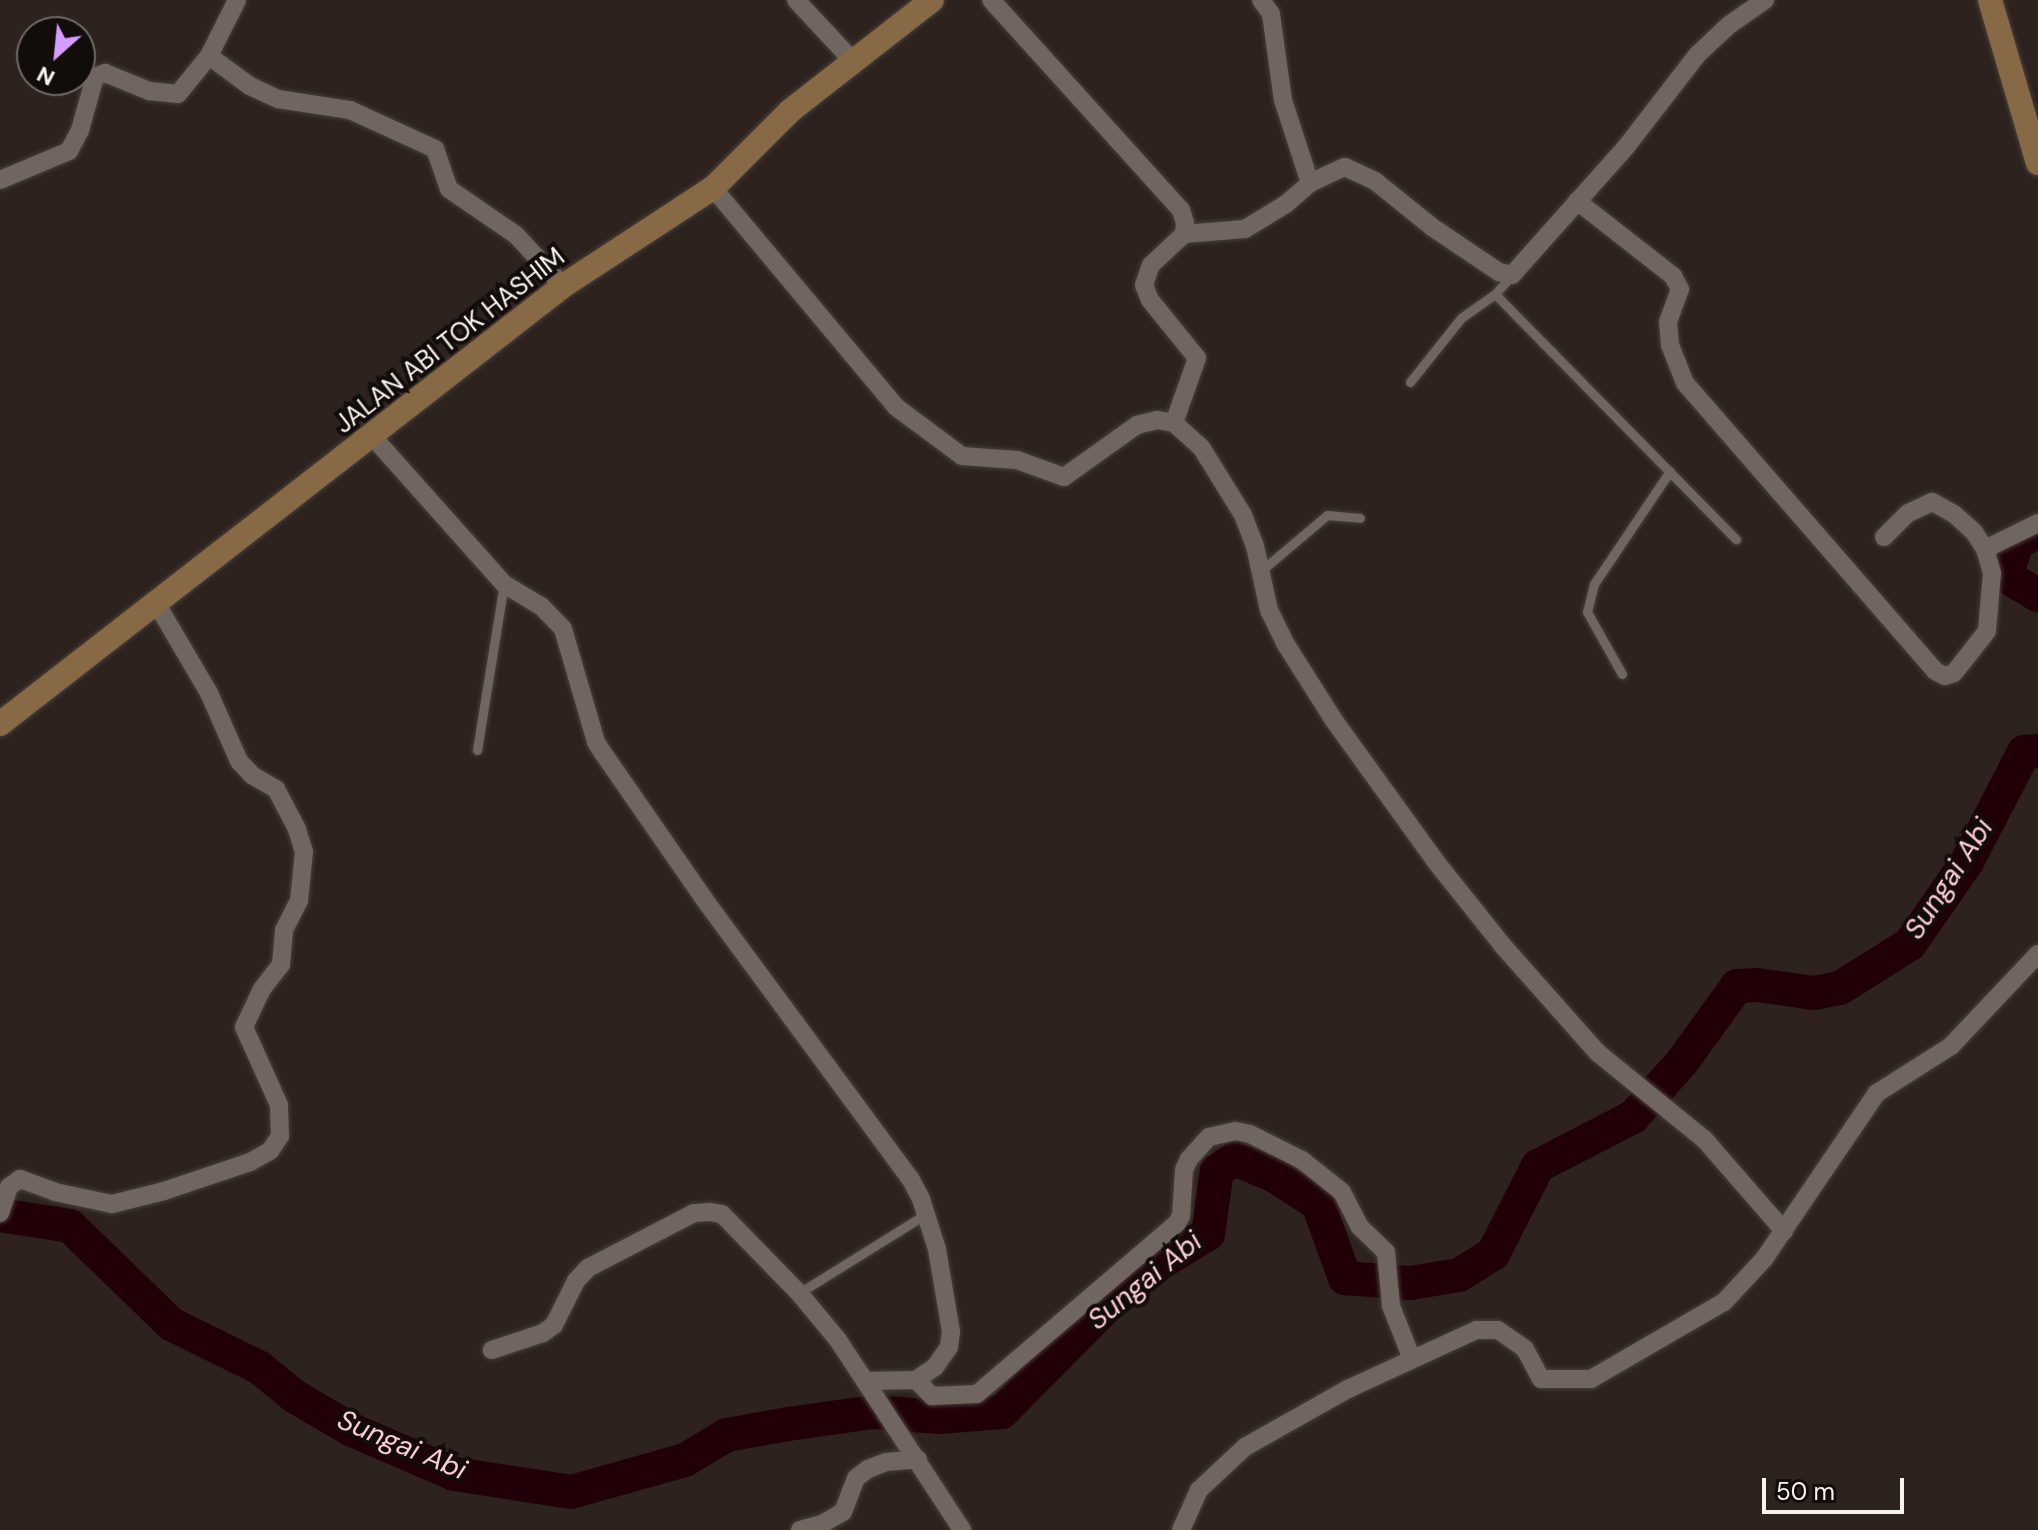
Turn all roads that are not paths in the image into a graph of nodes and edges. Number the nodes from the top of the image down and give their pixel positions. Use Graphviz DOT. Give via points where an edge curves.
graph roads {
  1 [pos="237,0"];
  2 [pos="796,0"];
  3 [pos="932,0"];
  4 [pos="991,0"];
  5 [pos="1261,0"];
  6 [pos="1765,0"];
  7 [pos="1990,0"];
  8 [pos="209,56"];
  9 [pos="852,60"];
  10 [pos="2038,163"];
  11 [pos="0,180"];
  12 [pos="1310,183"];
  13 [pos="713,188"];
  14 [pos="1577,201"];
  15 [pos="1184,234"];
  16 [pos="1512,275"];
  17 [pos="563,286"];
  18 [pos="1495,294"];
  19 [pos="1410,382"];
  20 [pos="1174,423"];
  21 [pos="373,437"];
  22 [pos="1670,471"];
  23 [pos="1360,518"];
  24 [pos="2038,523"];
  25 [pos="1884,537"];
  26 [pos="1736,539"];
  27 [pos="1985,549"];
  28 [pos="1259,572"];
  29 [pos="504,584"];
  30 [pos="155,601"];
  31 [pos="1622,674"];
  32 [pos="0,724"];
  33 [pos="477,750"];
  34 [pos="2038,954"];
  35 [pos="3,1204"];
  36 [pos="926,1214"];
  37 [pos="1784,1231"];
  38 [pos="799,1293"];
  39 [pos="492,1350"];
  40 [pos="1412,1359"];
  41 [pos="916,1380"];
  42 [pos="865,1381"];
  43 [pos="918,1459"];
  44 [pos="800,1530"];
  45 [pos="962,1530"];
  46 [pos="1181,1530"];
  1 -- 8 [label="street"];
  2 -- 9 [label="street"];
  3 -- 9 [label="main road, JALAN ABI TOK HASHIM"];
  4 -- 15 [label="street" via="1169,192 1181,210"];
  5 -- 12 [label="street" via="1271,14 1283,100"];
  6 -- 14 [label="street" via="1697,55"];
  7 -- 10 [label="main road"];
  8 -- 11 [label="street" via="178,94 149,91 105,73 95,77 69,151"];
  8 -- 17 [label="street" via="278,99 350,110 435,149 449,189 516,235"];
  9 -- 13 [label="main road, JALAN ABI TOK HASHIM" via="790,111"];
  12 -- 15 [label="street" via="1245,229"];
  12 -- 16 [label="street" via="1345,167 1359,172 1488,265"];
  13 -- 17 [label="main road, JALAN ABI TOK HASHIM"];
  13 -- 20 [label="street" via="896,407 962,456 1017,460 1064,477 1137,425"];
  14 -- 16 [label="street"];
  14 -- 27 [label="street" via="1673,276 1680,289 1668,322 1670,345 1685,383 1935,671 1945,676 1954,673 1987,631 1992,573"];
  15 -- 20 [label="street" via="1151,265 1144,285 1197,358"];
  16 -- 18 [label="lane"];
  17 -- 21 [label="main road, JALAN ABI TOK HASHIM"];
  18 -- 19 [label="lane" via="1461,318"];
  18 -- 22 [label="lane"];
  20 -- 28 [label="street" via="1201,447 1243,515"];
  21 -- 29 [label="street"];
  21 -- 30 [label="main road, JALAN ABI TOK HASHIM"];
  22 -- 26 [label="lane"];
  22 -- 31 [label="lane" via="1594,584 1587,612"];
  23 -- 28 [label="lane" via="1327,515"];
  24 -- 27 [label="street"];
  25 -- 27 [label="street" via="1908,513 1932,502 1954,514"];
  28 -- 37 [label="street" via="1285,643 1436,862 1533,982 1622,1075 1697,1133"];
  29 -- 33 [label="lane"];
  29 -- 36 [label="street" via="542,607 563,629 596,742 704,899 910,1178"];
  30 -- 32 [label="main road, JALAN ABI TOK HASHIM"];
  30 -- 35 [label="street" via="209,693 239,761 276,789 304,852 299,901 284,930 281,965 262,989 244,1027 279,1105 280,1136 270,1151 250,1162 112,1204 20,1179 9,1187"];
  34 -- 37 [label="street" via="1951,1046 1877,1093"];
  36 -- 38 [label="lane"];
  36 -- 41 [label="street" via="951,1332 949,1347 935,1367"];
  37 -- 40 [label="street" via="1724,1302 1591,1379 1541,1379 1525,1349 1498,1330 1476,1330"];
  38 -- 39 [label="street" via="722,1214 694,1213 588,1268 554,1325 543,1333"];
  38 -- 42 [label="street"];
  40 -- 41 [label="street" via="1391,1306 1386,1252 1359,1226 1342,1192 1302,1160 1250,1134 1223,1132 1199,1144 1189,1159 1177,1223 977,1394 932,1396"];
  40 -- 46 [label="street" via="1245,1447 1199,1490"];
  41 -- 42 [label="street"];
  42 -- 43 [label="street"];
  43 -- 44 [label="street" via="868,1469 856,1478 843,1512"];
  43 -- 45 [label="street"];
}
